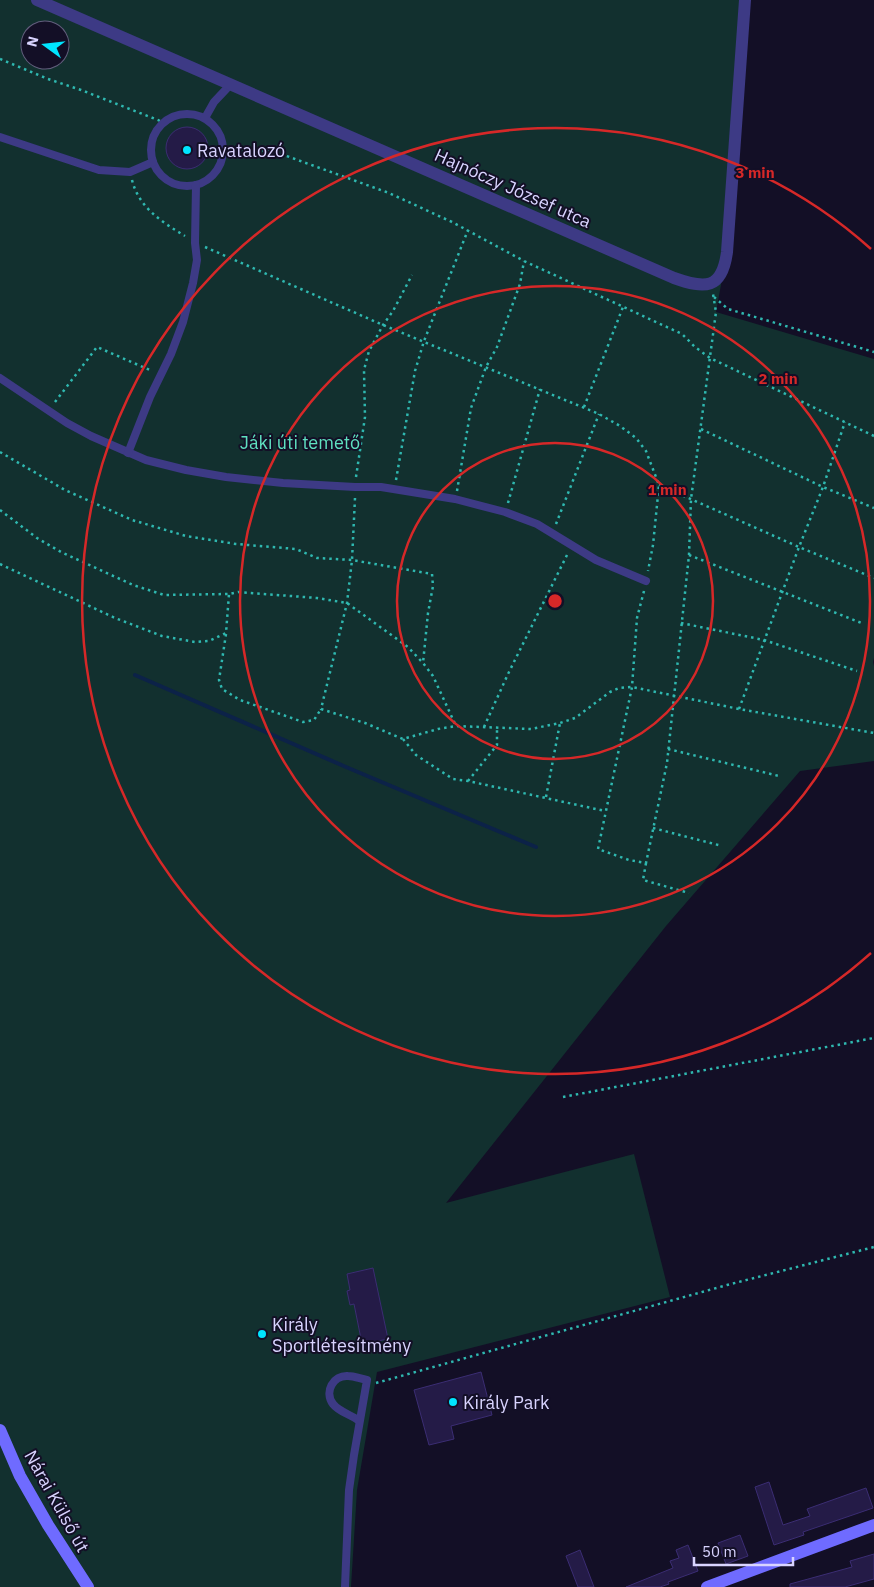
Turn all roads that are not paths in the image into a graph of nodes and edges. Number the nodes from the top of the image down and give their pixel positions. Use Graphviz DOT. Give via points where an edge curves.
graph roads {
  1 [pos="37,0"];
  2 [pos="745,0"];
  3 [pos="231,84"];
  4 [pos="205,118"];
  5 [pos="0,137"];
  6 [pos="153,162"];
  7 [pos="196,185"];
  8 [pos="0,378"];
  9 [pos="128,453"];
  10 [pos="646,581"];
  11 [pos="359,1421"];
  12 [pos="0,1430"];
  13 [pos="874,1525"];
  14 [pos="88,1587"];
  15 [pos="345,1587"];
  16 [pos="708,1587"];
  1 -- 3 [label="street, Hajnóczy József utca"];
  2 -- 3 [label="street, Hajnóczy József utca" via="727,252 725,267 712,291 674,278"];
  3 -- 4 [label="lane" via="214,102"];
  4 -- 6 [label="lane" via="183,113 163,122 152,141"];
  4 -- 7 [label="lane" via="219,132 223,153 215,173"];
  5 -- 6 [label="lane" via="98,170 130,172"];
  6 -- 7 [label="lane" via="170,182"];
  7 -- 9 [label="lane" via="197,260 193,283 183,322"];
  8 -- 9 [label="lane" via="48,412"];
  9 -- 10 [label="lane" via="186,470 226,477 381,487 455,498 538,524 596,560"];
  11 -- 11 [label="lane" via="336,1407 330,1398 334,1382 342,1376 352,1376 366,1383"];
  11 -- 15 [label="lane" via="349,1490"];
  12 -- 14 [label="street, Nárai Külső út" via="20,1476"];
  13 -- 16 [label="street"];
}
